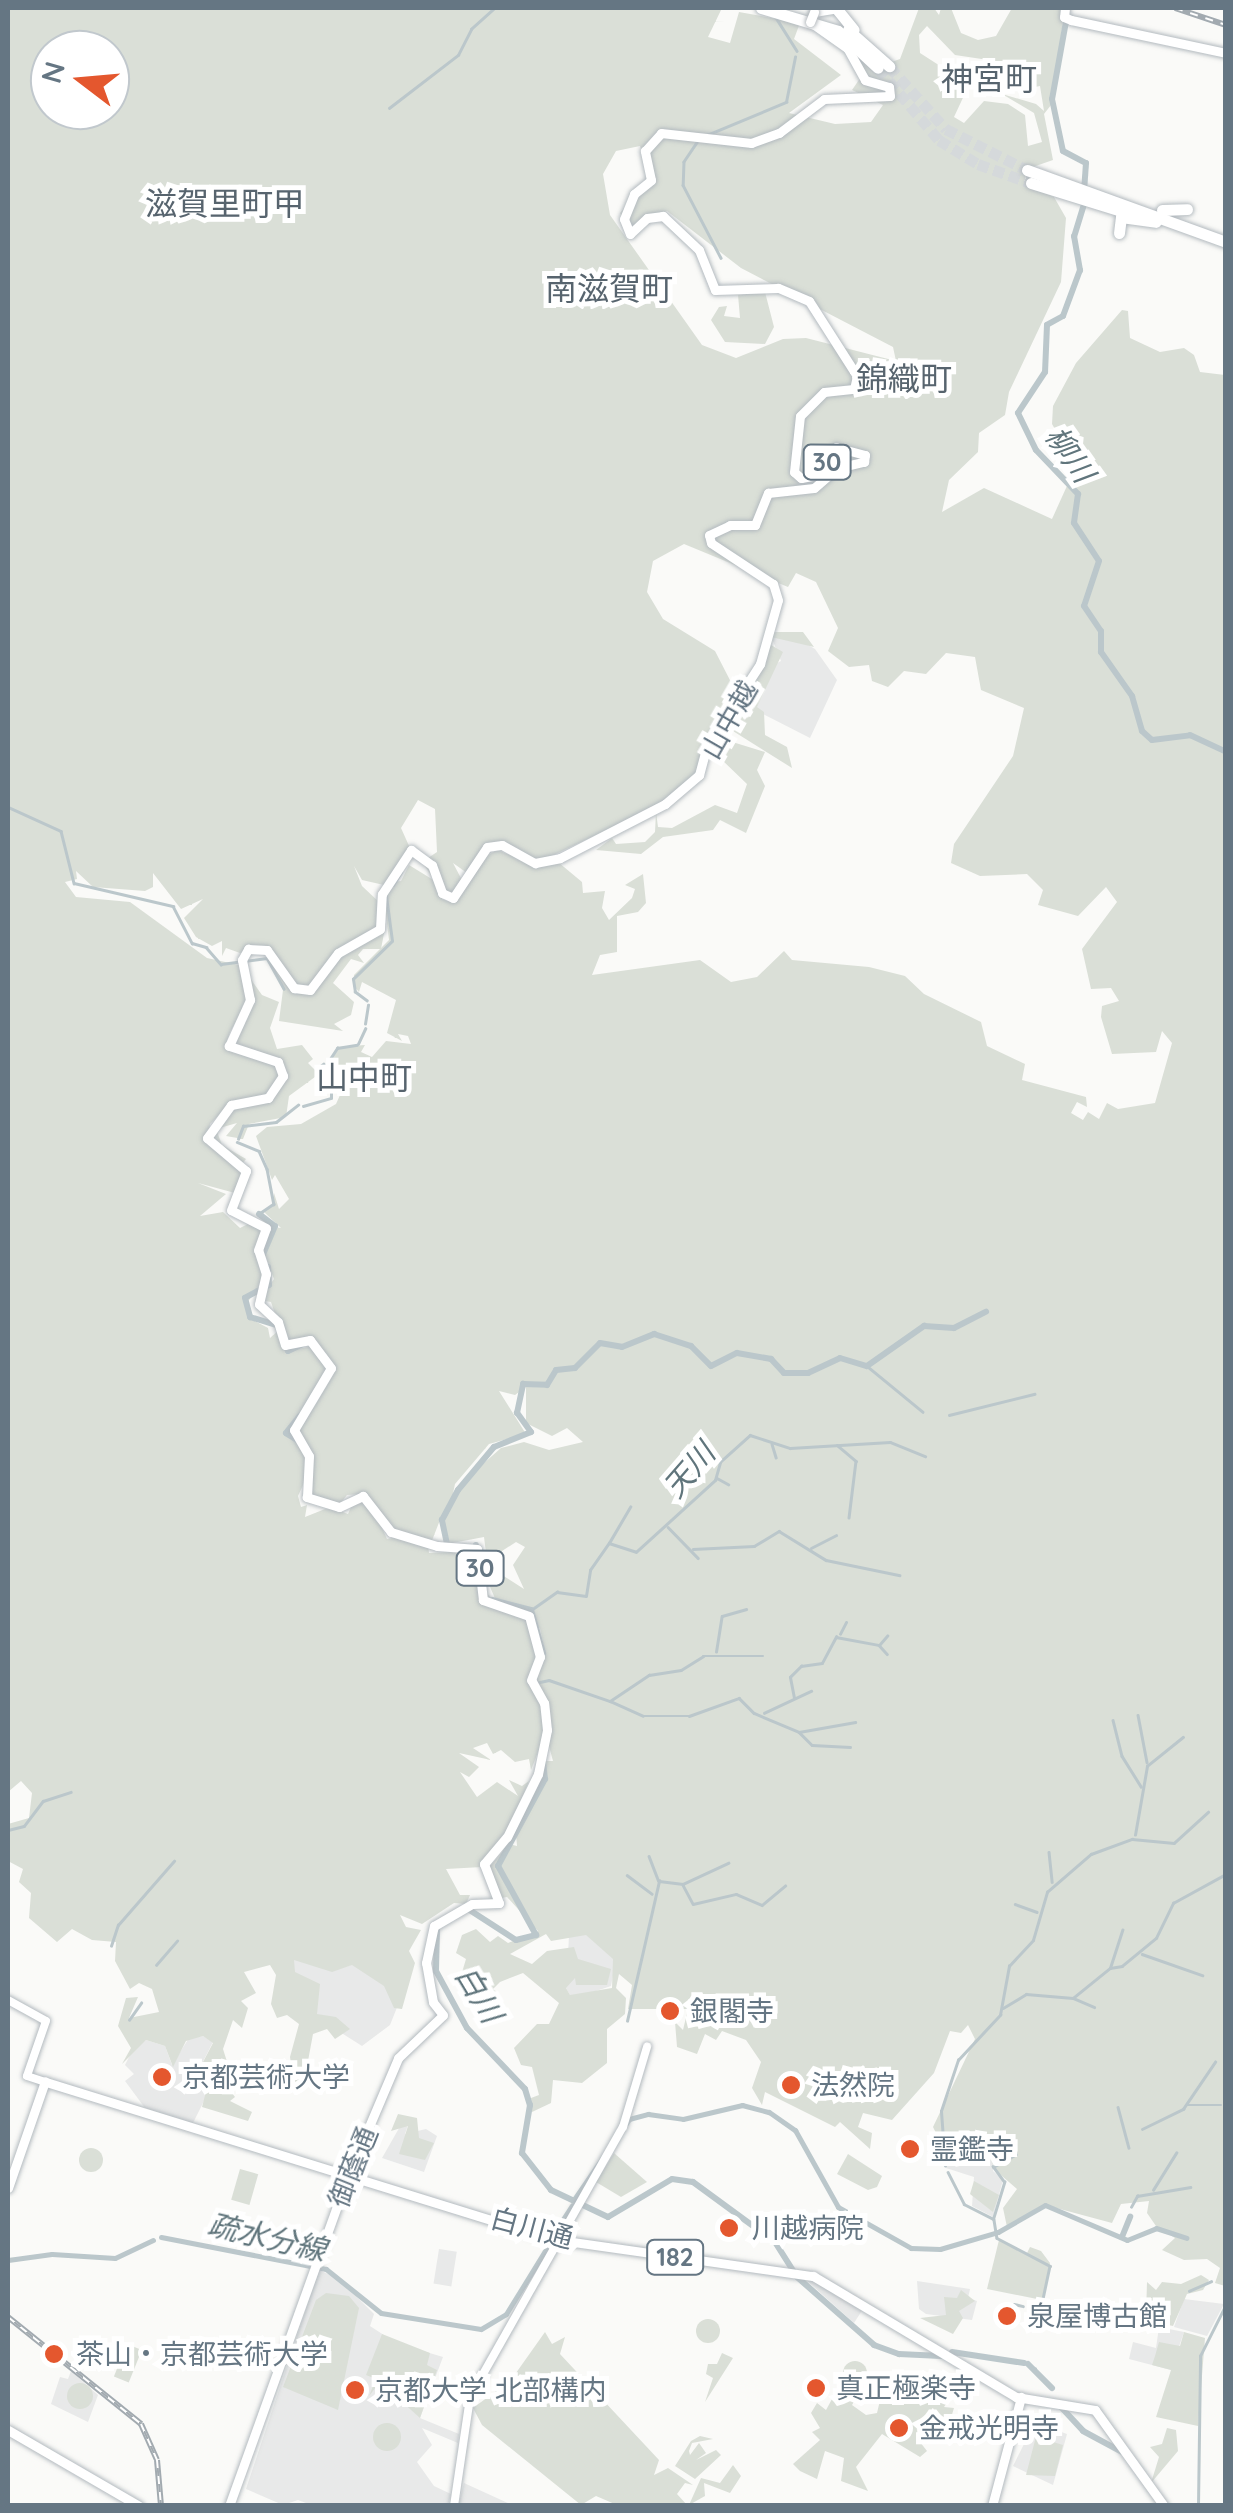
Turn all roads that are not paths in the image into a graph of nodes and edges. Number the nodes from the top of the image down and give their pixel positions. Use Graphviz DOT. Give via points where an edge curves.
graph roads {
  1 [pos="753,8"];
  2 [pos="837,8"];
  3 [pos="772,9"];
  4 [pos="1066,15"];
  5 [pos="860,36"];
  6 [pos="1226,53"];
  7 [pos="1029,176"];
  8 [pos="1095,198"];
  9 [pos="1188,208"];
  10 [pos="1142,213"];
  11 [pos="1170,222"];
  12 [pos="1225,240"];
  13 [pos="8,2000"];
  14 [pos="443,2014"];
  15 [pos="647,2046"];
  16 [pos="44,2080"];
  17 [pos="348,2175"];
  18 [pos="8,2178"];
  19 [pos="8,2188"];
  20 [pos="558,2239"];
  21 [pos="1021,2397"];
  22 [pos="8,2432"];
  23 [pos="135,2506"];
  24 [pos="229,2506"];
  25 [pos="453,2506"];
  26 [pos="992,2506"];
  27 [pos="1164,2506"];
  1 -- 3 [label="highway"];
  2 -- 5 [label="highway" via="837,18"];
  2 -- 14 [label="main road, 山中越 / 30" via="812,17 847,48 865,80 889,86 890,96 824,99 779,133 751,143 662,133 644,151 652,178 634,194 624,228 634,232 647,218 662,216 699,250 715,290 778,288 809,301 851,361 857,384 849,392 824,392 800,416 795,475 817,474 836,447 864,456 864,462 836,468 814,488 768,493 755,525 730,525 709,535 711,543 773,584 778,600 760,664 707,746 695,780 665,804 548,862 535,864 498,844 487,847 453,898 445,897 432,865 414,850 385,888 380,929 338,954 310,990 294,988 267,950 248,949 241,963 250,995 230,1046 278,1062 283,1076 268,1098 230,1105 207,1138 246,1171 230,1201 232,1212 255,1218 266,1230 258,1250 266,1274 259,1304 279,1324 285,1345 314,1342 332,1373 294,1430 309,1456 307,1496 339,1507 363,1496 391,1532 477,1549 478,1593 511,1613 526,1612 540,1654 531,1676 547,1730 540,1768 507,1837 483,1868 500,1903 444,1914 427,1942 433,2002"];
  3 -- 5 [label="highway"];
  3 -- 5 [label="highway" via="838,31 883,67"];
  4 -- 6 [label="main road"];
  7 -- 8 [label="highway"];
  8 -- 10 [label="highway"];
  8 -- 10 [label="highway" via="1119,233 1121,217"];
  9 -- 11 [label="highway"];
  10 -- 11 [label="highway"];
  11 -- 12 [label="highway"];
  13 -- 16 [label="main road, 白川通" via="46,2020 27,2075"];
  14 -- 17 [label="main road, 御蔭通 / 30" via="398,2058"];
  15 -- 20 [label="main road" via="623,2123"];
  16 -- 17 [label="main road, 白川通 / 182"];
  16 -- 18 [label="main road"];
  16 -- 19 [label="main road"];
  17 -- 20 [label="main road, 白川通 / 182"];
  17 -- 24 [label="main road, 御蔭通 / 30"];
  20 -- 21 [label="main road, 白川通 / 182" via="820,2279"];
  20 -- 25 [label="main road" via="469,2399"];
  21 -- 26 [label="main road"];
  21 -- 27 [label="main road, 白川通 / 182" via="1100,2414"];
  22 -- 23 [label="main road"];
}
